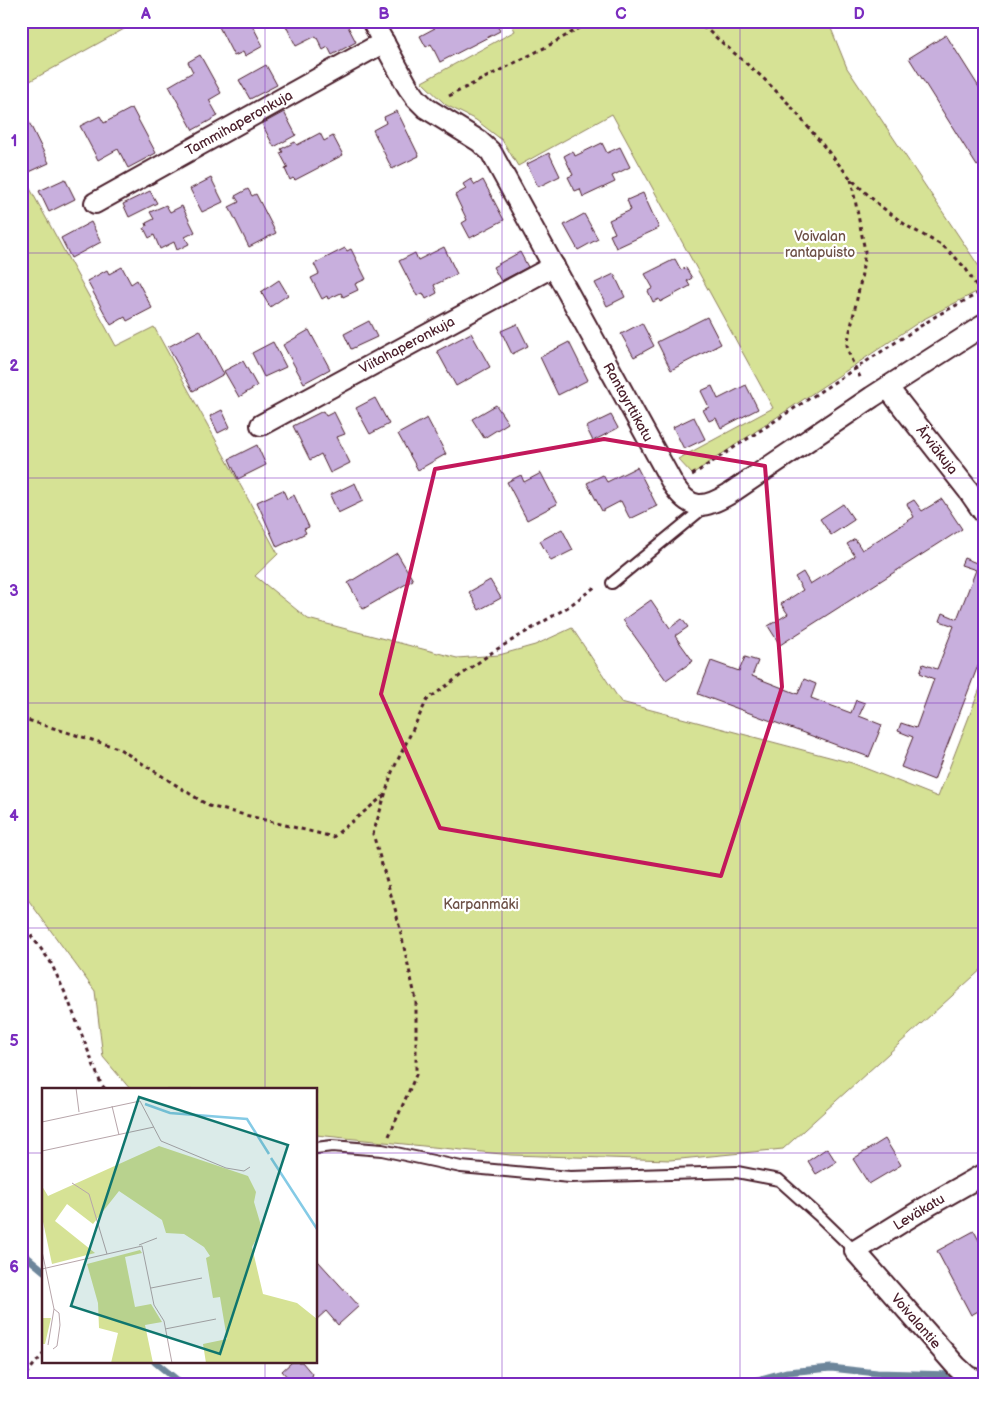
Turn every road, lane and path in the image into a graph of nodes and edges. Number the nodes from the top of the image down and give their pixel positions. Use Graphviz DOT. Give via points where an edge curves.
graph roads {
  1 [pos="372,21"];
  2 [pos="592,21"];
  3 [pos="697,21"];
  4 [pos="384,42"];
  5 [pos="426,108"];
  6 [pos="851,179"];
  7 [pos="95,202"];
  8 [pos="554,266"];
  9 [pos="980,292"];
  10 [pos="984,298"];
  11 [pos="984,326"];
  12 [pos="855,369"];
  13 [pos="880,393"];
  14 [pos="261,425"];
  15 [pos="674,486"];
  16 [pos="709,504"];
  17 [pos="984,513"];
  18 [pos="599,583"];
  19 [pos="612,583"];
  20 [pos="21,718"];
  21 [pos="386,794"];
  22 [pos="21,922"];
  23 [pos="104,1088"];
  24 [pos="318,1148"];
  25 [pos="382,1150"];
  26 [pos="984,1174"];
  27 [pos="855,1251"];
  28 [pos="42,1355"];
  29 [pos="21,1380"];
  30 [pos="984,1382"];
  1 -- 4 [label="street, Rantayrttikatu"];
  2 -- 5 [label="path"];
  3 -- 6 [label="path" via="762,76"];
  4 -- 5 [label="street, Rantayrttikatu" via="408,87"];
  4 -- 7 [label="street, Tammihaperonkuja"];
  5 -- 8 [label="street, Rantayrttikatu" via="491,152"];
  6 -- 9 [label="path" via="892,216 943,246 966,269"];
  6 -- 12 [label="path" via="865,251 847,345"];
  8 -- 14 [label="street, Viitahaperonkuja"];
  8 -- 15 [label="street, Rantayrttikatu"];
  9 -- 10 [label="path"];
  9 -- 12 [label="path" via="936,316"];
  11 -- 13 [label="street"];
  12 -- 13 [label="path"];
  12 -- 15 [label="path"];
  13 -- 16 [label="street" via="729,494"];
  13 -- 17 [label="street, Ärviäkuja" via="968,490"];
  15 -- 16 [label="street, Rantayrttikatu" via="689,503"];
  16 -- 19 [label="lane"];
  18 -- 21 [label="path" via="568,607 494,651 427,700 392,772"];
  20 -- 21 [label="path" via="118,748 208,806 333,837"];
  21 -- 25 [label="path" via="374,834 416,1000 416,1076"];
  22 -- 23 [label="path" via="50,961"];
  24 -- 25 [label="lane"];
  25 -- 27 [label="lane" via="461,1167 570,1177 737,1172 779,1180"];
  26 -- 27 [label="street, Leväkatu"];
  27 -- 30 [label="street, Voivalantie" via="957,1367 968,1376"];
  28 -- 29 [label="path"];
}
